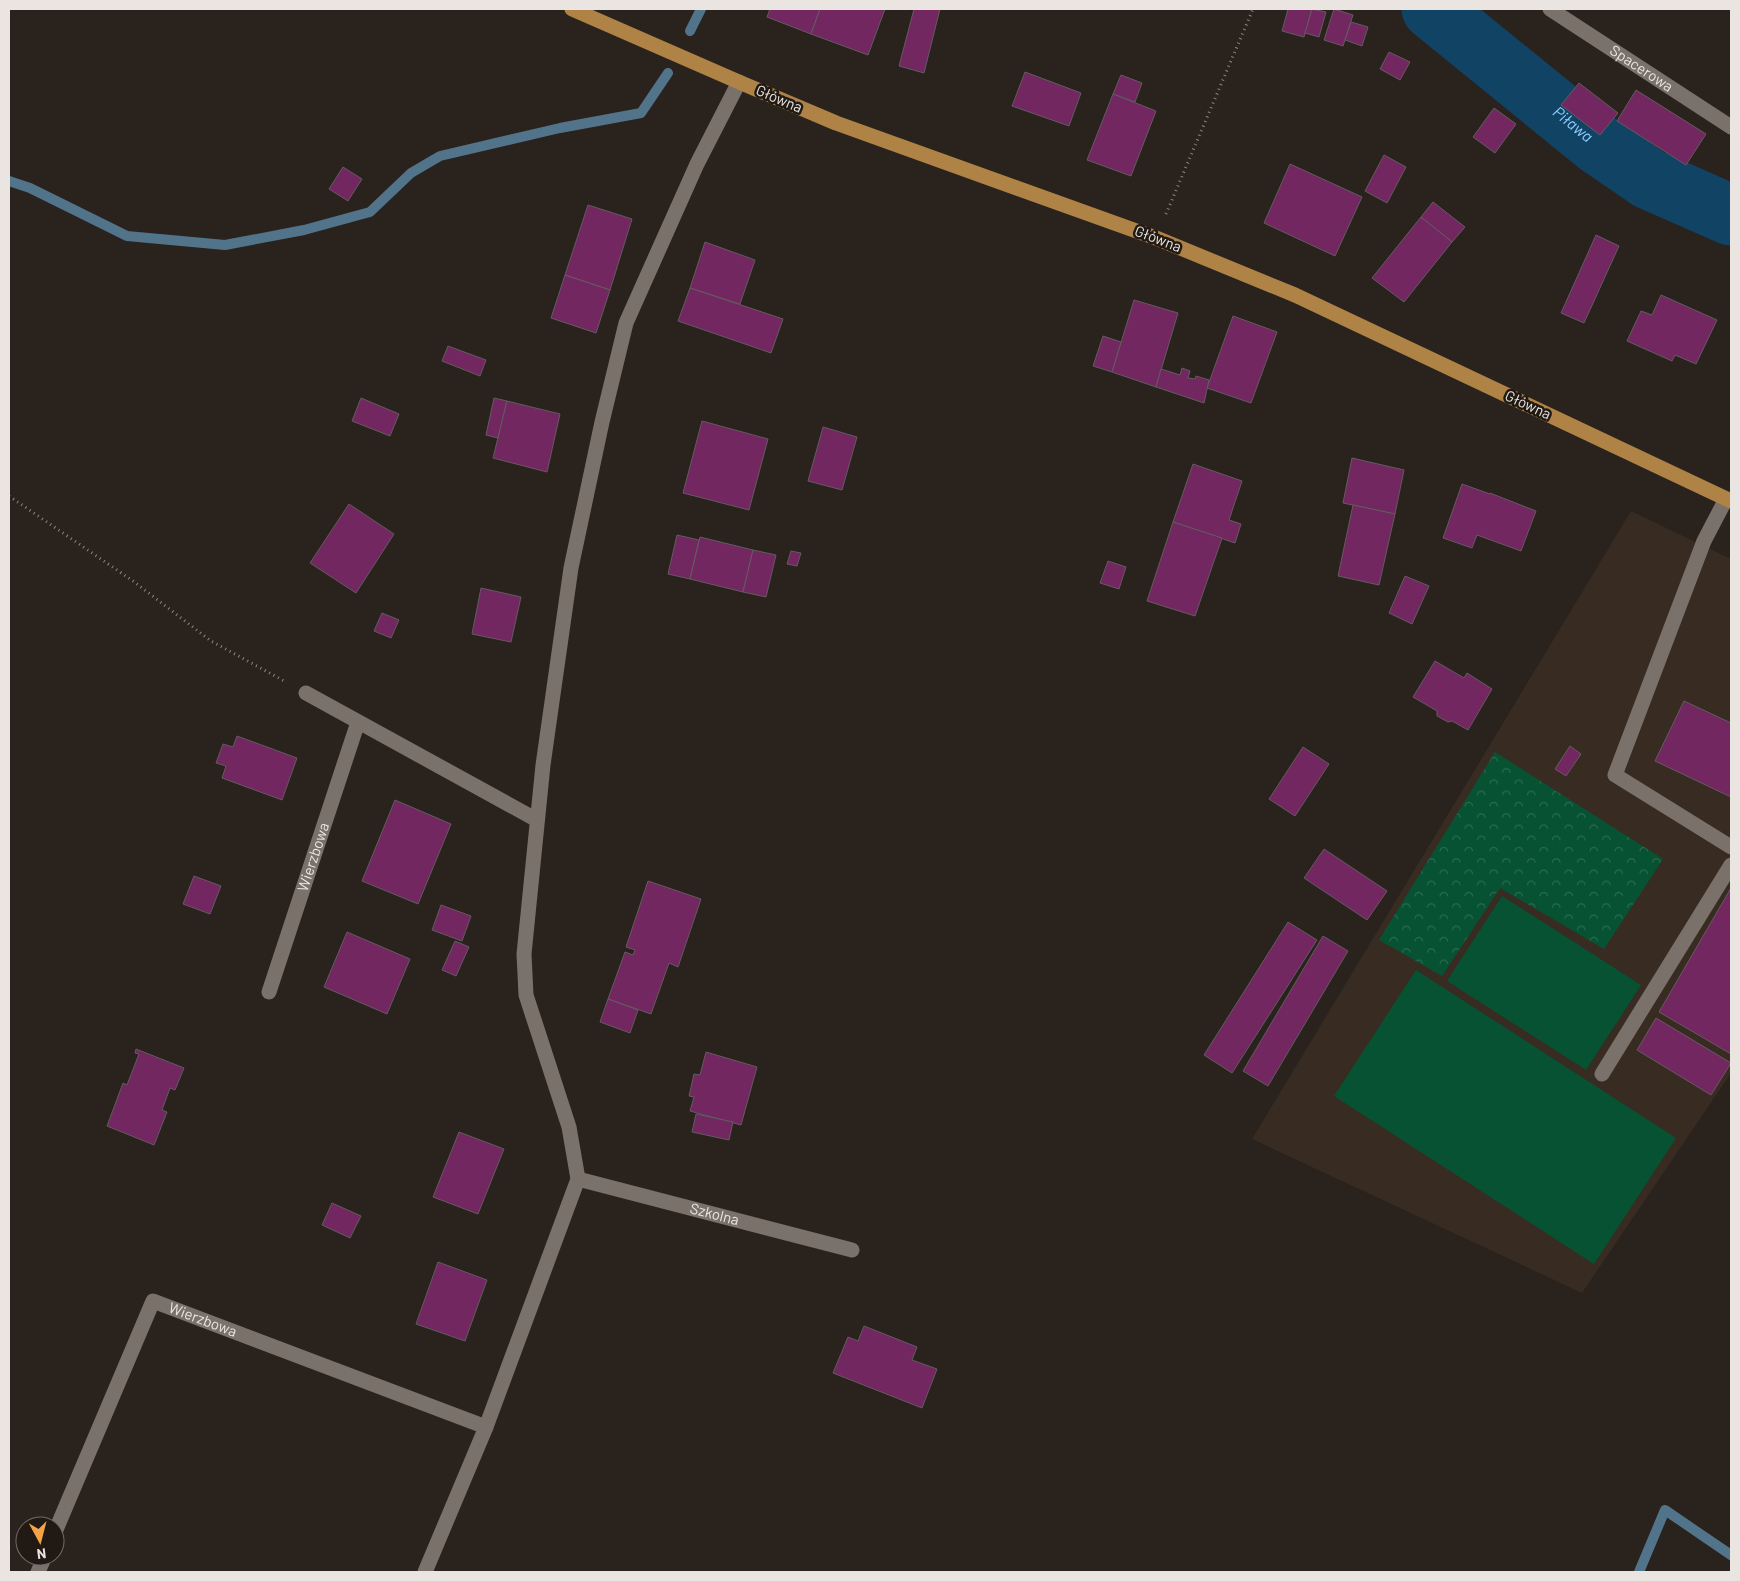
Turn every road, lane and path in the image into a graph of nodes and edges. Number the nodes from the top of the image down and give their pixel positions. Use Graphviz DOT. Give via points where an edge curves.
graph roads {
  1 [pos="572,9"];
  2 [pos="1253,9"];
  3 [pos="1550,9"];
  4 [pos="739,82"];
  5 [pos="1731,127"];
  6 [pos="1156,238"];
  7 [pos="9,496"];
  8 [pos="1729,500"];
  9 [pos="306,693"];
  10 [pos="358,722"];
  11 [pos="537,820"];
  12 [pos="1731,847"];
  13 [pos="1731,865"];
  14 [pos="269,992"];
  15 [pos="1602,1074"];
  16 [pos="578,1179"];
  17 [pos="852,1250"];
  18 [pos="486,1427"];
  19 [pos="62,1516"];
  20 [pos="424,1572"];
  1 -- 4 [label="main road, Główna"];
  2 -- 6 [label="path"];
  3 -- 5 [label="street, Spacerowa"];
  4 -- 6 [label="main road, Główna" via="836,123"];
  4 -- 11 [label="street" via="697,164 626,323 571,568"];
  6 -- 8 [label="main road, Główna" via="1295,295"];
  7 -- 9 [label="path" via="133,581 211,641"];
  8 -- 12 [label="street" via="1704,541 1615,776"];
  9 -- 10 [label="street"];
  10 -- 11 [label="street"];
  10 -- 14 [label="street, Wierzbowa"];
  11 -- 16 [label="street" via="524,954 526,995 569,1127"];
  13 -- 15 [label="street"];
  16 -- 17 [label="street, Szkolna"];
  16 -- 18 [label="street"];
  18 -- 19 [label="street, Wierzbowa" via="153,1301"];
  18 -- 20 [label="street"];
}
